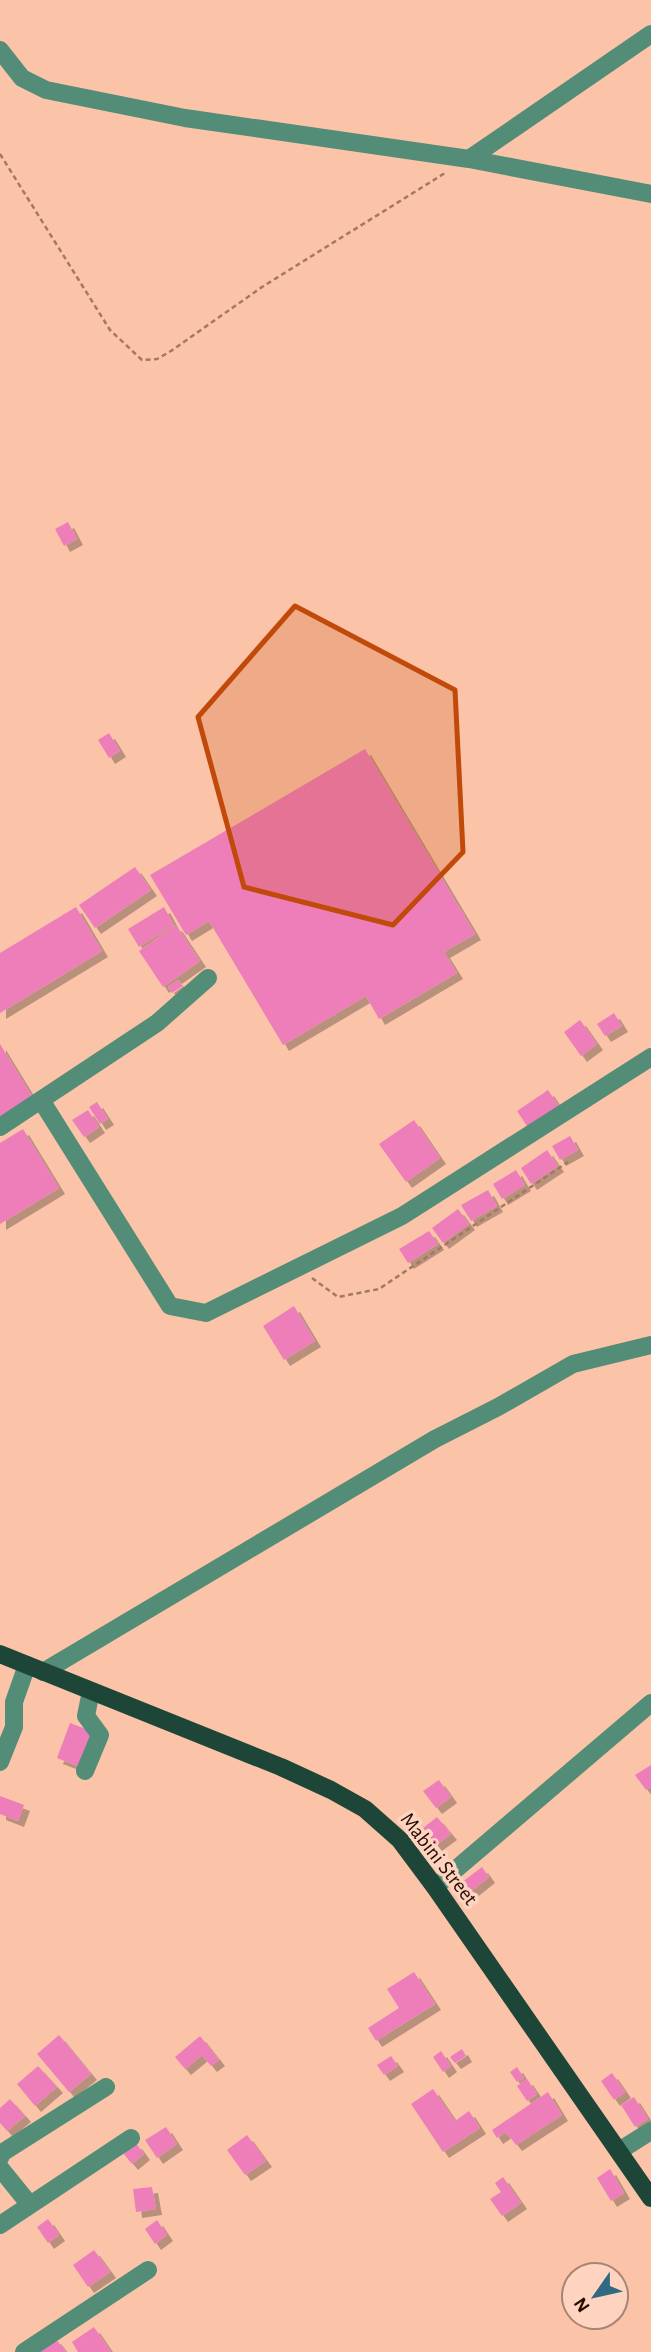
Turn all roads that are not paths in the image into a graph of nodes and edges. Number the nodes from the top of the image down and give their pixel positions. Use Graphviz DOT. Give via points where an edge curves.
graph roads {
  1 [pos="651,34"];
  2 [pos="0,50"];
  3 [pos="468,159"];
  4 [pos="651,194"];
  5 [pos="208,978"];
  6 [pos="651,1057"];
  7 [pos="41,1100"];
  8 [pos="0,1127"];
  9 [pos="651,1345"];
  10 [pos="0,1654"];
  11 [pos="35,1668"];
  12 [pos="91,1691"];
  13 [pos="651,1703"];
  14 [pos="0,1762"];
  15 [pos="85,1771"];
  16 [pos="435,1887"];
  17 [pos="106,2087"];
  18 [pos="651,2131"];
  19 [pos="131,2138"];
  20 [pos="619,2151"];
  21 [pos="0,2158"];
  22 [pos="0,2168"];
  23 [pos="651,2199"];
  24 [pos="30,2205"];
  25 [pos="0,2225"];
  26 [pos="148,2270"];
  27 [pos="24,2352"];
  1 -- 3 [label="street"];
  2 -- 3 [label="street" via="22,78 46,90 185,118"];
  3 -- 4 [label="street"];
  5 -- 7 [label="street" via="157,1023"];
  6 -- 7 [label="street" via="402,1216 205,1313 170,1306"];
  7 -- 8 [label="street"];
  9 -- 11 [label="street" via="573,1364"];
  10 -- 11 [label="main road, Mabini Street"];
  11 -- 12 [label="main road, Mabini Street"];
  11 -- 14 [label="street" via="14,1702 14,1727"];
  12 -- 15 [label="street" via="86,1716 100,1735"];
  12 -- 16 [label="main road, Mabini Street" via="281,1767 365,1809 400,1840"];
  13 -- 16 [label="street"];
  16 -- 20 [label="main road, Mabini Street"];
  17 -- 21 [label="street"];
  18 -- 20 [label="street"];
  19 -- 24 [label="street"];
  20 -- 23 [label="main road, Mabini Street"];
  22 -- 24 [label="street"];
  24 -- 25 [label="street"];
  26 -- 27 [label="street"];
}
